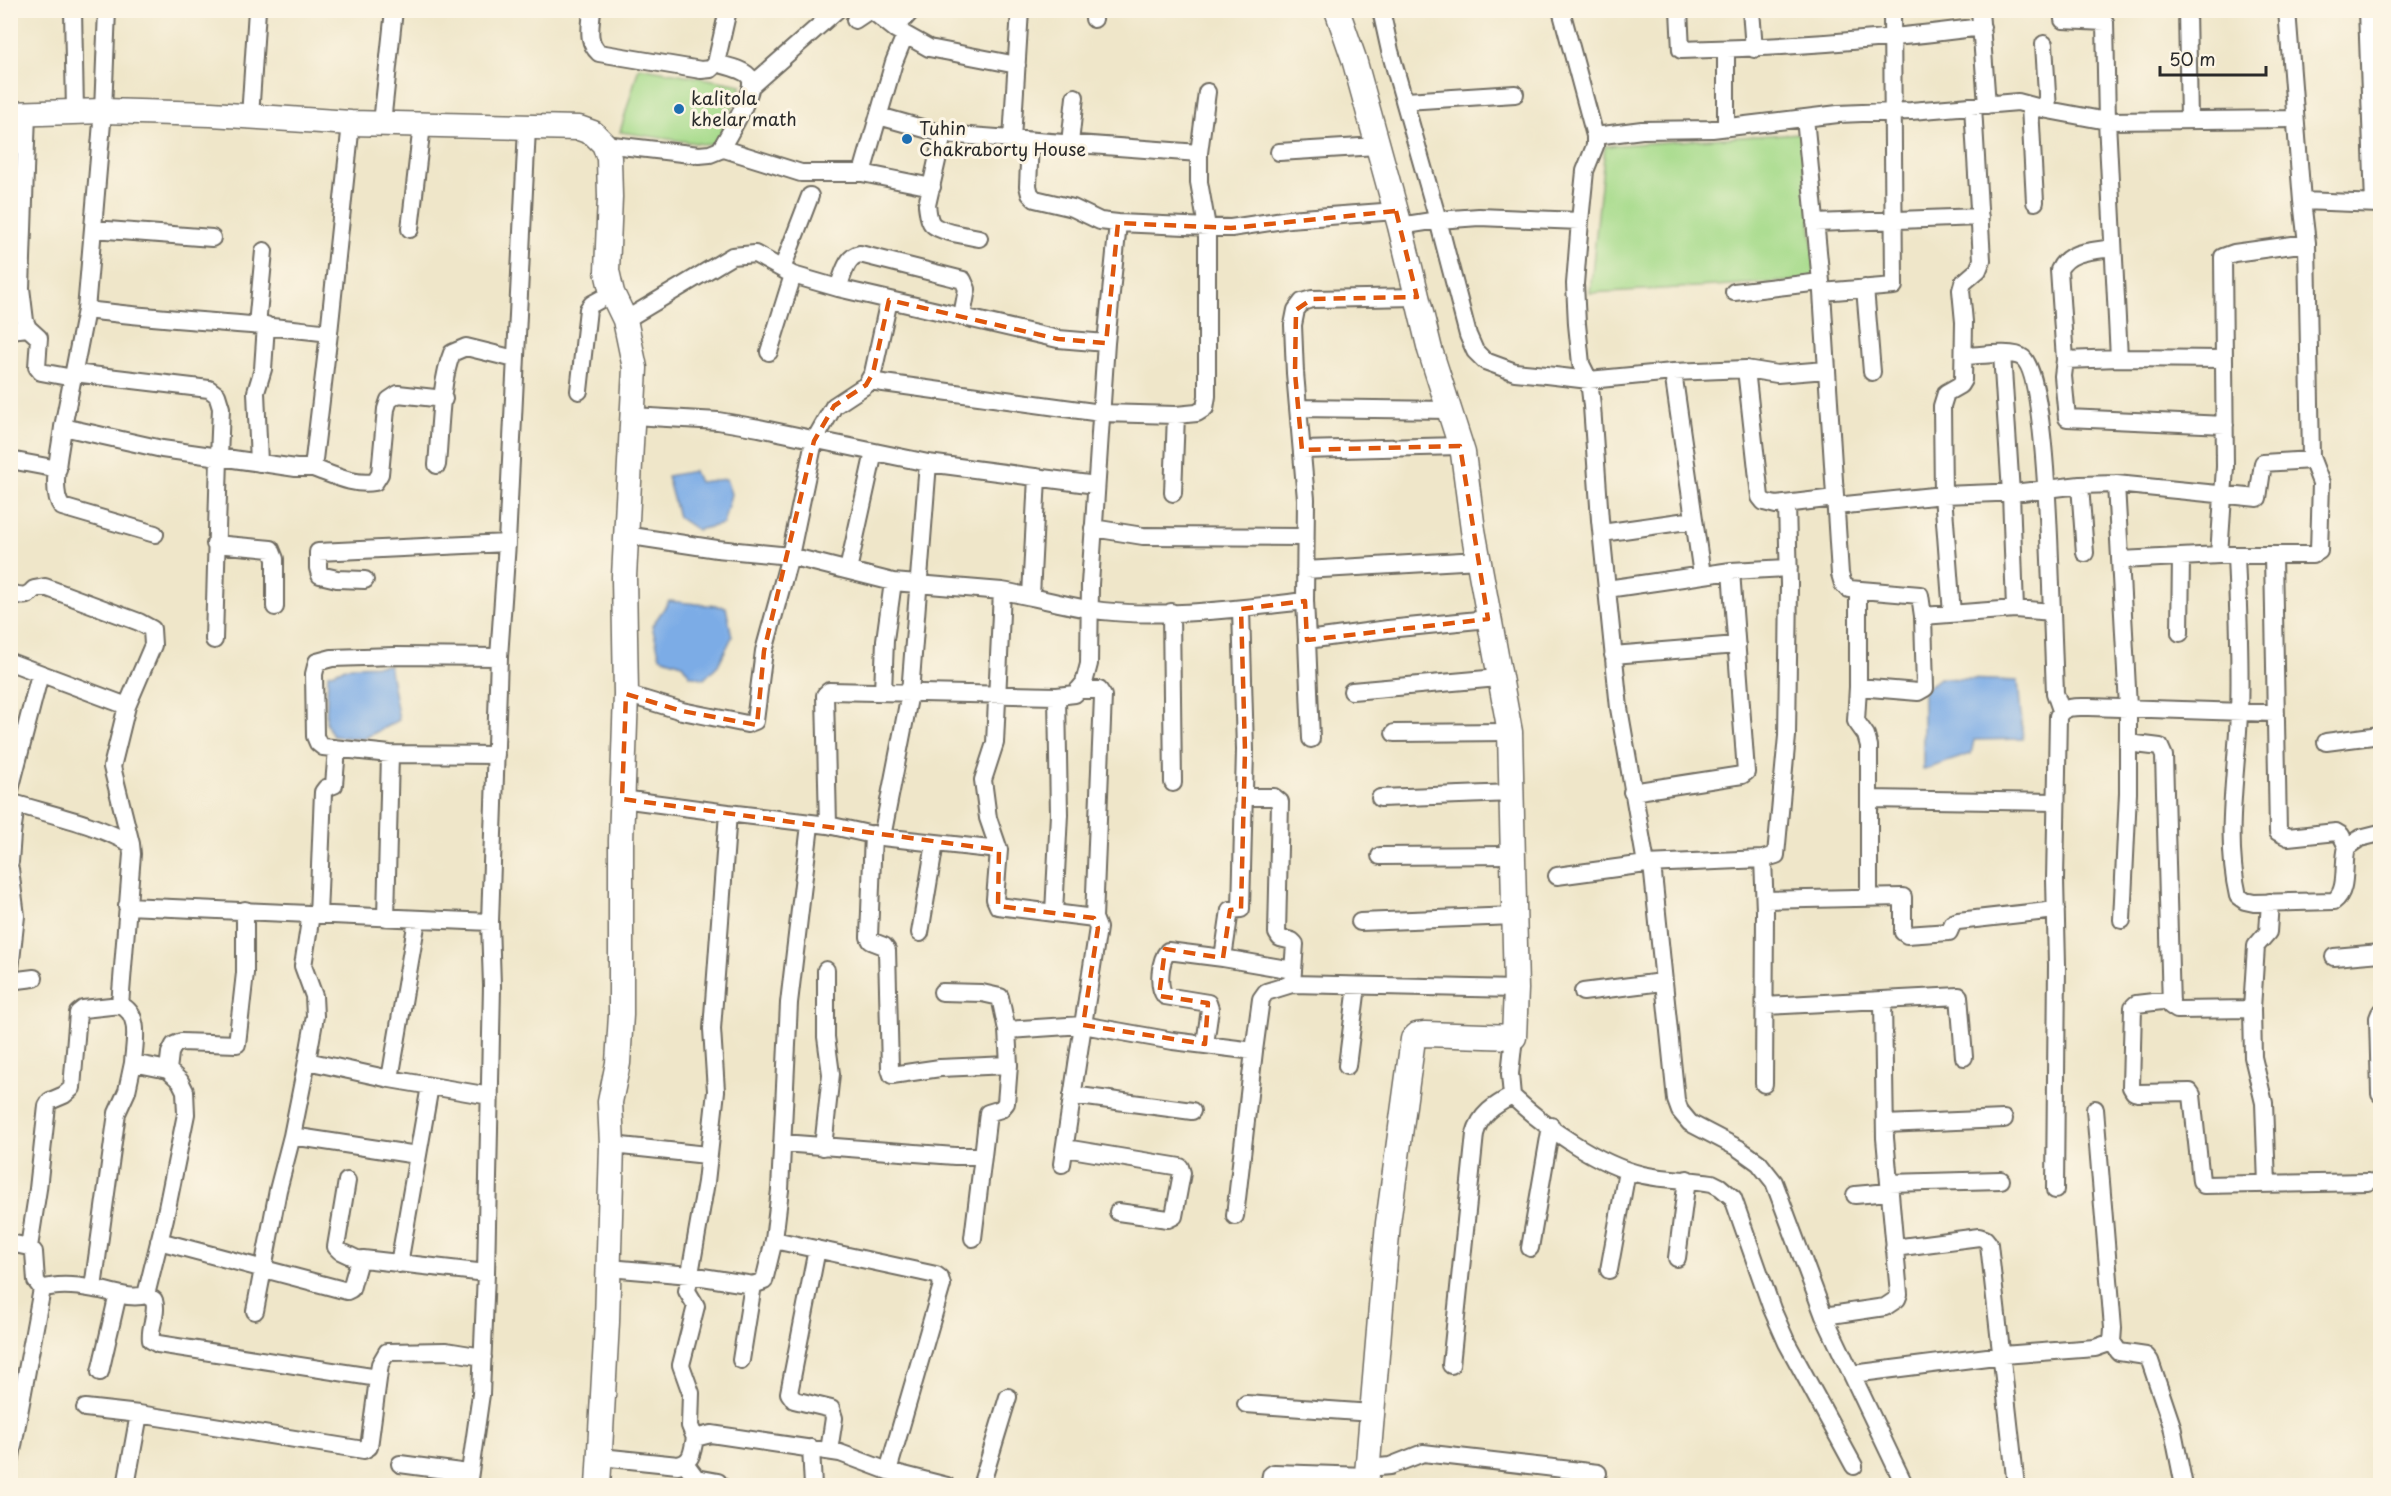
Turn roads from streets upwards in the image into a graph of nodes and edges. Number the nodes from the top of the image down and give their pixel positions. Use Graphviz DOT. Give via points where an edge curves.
graph roads {
  1 [pos="73,10"];
  2 [pos="108,10"];
  3 [pos="257,10"];
  4 [pos="394,10"];
  5 [pos="592,10"];
  6 [pos="728,10"];
  7 [pos="837,10"];
  8 [pos="870,10"];
  9 [pos="912,10"];
  10 [pos="1020,10"];
  11 [pos="1337,10"];
  12 [pos="1381,10"];
  13 [pos="1561,10"];
  14 [pos="1679,10"];
  15 [pos="1750,10"];
  16 [pos="1892,10"];
  17 [pos="2063,10"];
  18 [pos="2187,10"];
  19 [pos="2288,10"];
  20 [pos="2367,10"];
  21 [pos="1981,19"];
  22 [pos="855,20"];
  23 [pos="900,32"];
  24 [pos="1893,39"];
  25 [pos="2044,44"];
  26 [pos="1726,49"];
  27 [pos="1754,49"];
  28 [pos="716,63"];
  29 [pos="1017,65"];
  30 [pos="2375,85"];
  31 [pos="751,86"];
  32 [pos="1207,92"];
  33 [pos="1515,94"];
  34 [pos="1075,97"];
  35 [pos="1406,101"];
  36 [pos="1980,106"];
  37 [pos="2030,106"];
  38 [pos="2048,110"];
  39 [pos="75,111"];
  40 [pos="103,111"];
  41 [pos="1891,112"];
  42 [pos="19,113"];
  43 [pos="879,116"];
  44 [pos="250,117"];
  45 [pos="1805,118"];
  46 [pos="2295,119"];
  47 [pos="2189,120"];
  48 [pos="2107,121"];
  49 [pos="351,123"];
  50 [pos="382,123"];
  51 [pos="422,125"];
  52 [pos="527,128"];
  53 [pos="1726,128"];
  54 [pos="943,134"];
  55 [pos="1595,136"];
  56 [pos="1012,139"];
  57 [pos="1030,141"];
  58 [pos="1070,143"];
  59 [pos="604,144"];
  60 [pos="1377,146"];
  61 [pos="721,148"];
  62 [pos="1279,152"];
  63 [pos="1199,153"];
  64 [pos="862,173"];
  65 [pos="932,187"];
  66 [pos="810,196"];
  67 [pos="2302,201"];
  68 [pos="2035,202"];
  69 [pos="2377,204"];
  70 [pos="1980,217"];
  71 [pos="1402,220"];
  72 [pos="1433,221"];
  73 [pos="1580,221"];
  74 [pos="1893,221"];
  75 [pos="1118,223"];
  76 [pos="1815,223"];
  77 [pos="1206,227"];
  78 [pos="94,229"];
  79 [pos="410,229"];
  80 [pos="212,238"];
  81 [pos="979,238"];
  82 [pos="2307,243"];
  83 [pos="2113,248"];
  84 [pos="264,251"];
  85 [pos="788,272"];
  86 [pos="1822,287"];
  87 [pos="838,288"];
  88 [pos="1864,288"];
  89 [pos="1734,292"];
  90 [pos="612,293"];
  91 [pos="1417,297"];
  92 [pos="888,300"];
  93 [pos="86,310"];
  94 [pos="962,316"];
  95 [pos="625,320"];
  96 [pos="262,325"];
  97 [pos="28,328"];
  98 [pos="10,330"];
  99 [pos="329,333"];
  100 [pos="1106,343"];
  101 [pos="770,352"];
  102 [pos="2002,354"];
  103 [pos="1964,357"];
  104 [pos="2119,358"];
  105 [pos="515,359"];
  106 [pos="2223,359"];
  107 [pos="2065,360"];
  108 [pos="1746,369"];
  109 [pos="1826,370"];
  110 [pos="1673,372"];
  111 [pos="1872,372"];
  112 [pos="73,376"];
  113 [pos="1589,380"];
  114 [pos="869,381"];
  115 [pos="579,391"];
  116 [pos="444,399"];
  117 [pos="1299,408"];
  118 [pos="1450,410"];
  119 [pos="1101,413"];
  120 [pos="1176,415"];
  121 [pos="633,416"];
  122 [pos="2225,425"];
  123 [pos="63,427"];
  124 [pos="814,441"];
  125 [pos="1461,446"];
  126 [pos="1302,450"];
  127 [pos="874,452"];
  128 [pos="219,457"];
  129 [pos="10,460"];
  130 [pos="2312,460"];
  131 [pos="259,463"];
  132 [pos="928,463"];
  133 [pos="437,465"];
  134 [pos="313,468"];
  135 [pos="58,469"];
  136 [pos="1037,477"];
  137 [pos="2116,484"];
  138 [pos="1096,485"];
  139 [pos="2080,485"];
  140 [pos="2047,489"];
  141 [pos="2011,493"];
  142 [pos="2224,493"];
  143 [pos="1173,494"];
  144 [pos="1943,495"];
  145 [pos="1835,502"];
  146 [pos="1787,504"];
  147 [pos="1694,520"];
  148 [pos="1093,528"];
  149 [pos="1602,533"];
  150 [pos="155,534"];
  151 [pos="625,535"];
  152 [pos="1304,537"];
  153 [pos="507,543"];
  154 [pos="215,544"];
  155 [pos="2085,553"];
  156 [pos="2228,555"];
  157 [pos="2273,555"];
  158 [pos="790,556"];
  159 [pos="2181,558"];
  160 [pos="1479,560"];
  161 [pos="2121,560"];
  162 [pos="1789,568"];
  163 [pos="848,570"];
  164 [pos="1305,570"];
  165 [pos="1731,571"];
  166 [pos="1702,575"];
  167 [pos="365,580"];
  168 [pos="893,582"];
  169 [pos="919,584"];
  170 [pos="1607,589"];
  171 [pos="1002,591"];
  172 [pos="1858,591"];
  173 [pos="10,593"];
  174 [pos="1031,596"];
  175 [pos="1305,601"];
  176 [pos="275,607"];
  177 [pos="1088,609"];
  178 [pos="1241,609"];
  179 [pos="2015,609"];
  180 [pos="1171,612"];
  181 [pos="2052,612"];
  182 [pos="1952,614"];
  183 [pos="1923,616"];
  184 [pos="1488,619"];
  185 [pos="2180,633"];
  186 [pos="214,640"];
  187 [pos="1307,640"];
  188 [pos="1737,645"];
  189 [pos="1613,655"];
  190 [pos="499,657"];
  191 [pos="10,662"];
  192 [pos="40,674"];
  193 [pos="1498,678"];
  194 [pos="1858,687"];
  195 [pos="1078,690"];
  196 [pos="1352,691"];
  197 [pos="883,692"];
  198 [pos="910,693"];
  199 [pos="627,694"];
  200 [pos="997,694"];
  201 [pos="1057,696"];
  202 [pos="127,706"];
  203 [pos="2128,707"];
  204 [pos="2061,710"];
  205 [pos="2239,712"];
  206 [pos="2275,713"];
  207 [pos="1510,732"];
  208 [pos="1394,733"];
  209 [pos="2380,735"];
  210 [pos="1311,739"];
  211 [pos="2326,742"];
  212 [pos="2128,743"];
  213 [pos="337,748"];
  214 [pos="390,754"];
  215 [pos="496,755"];
  216 [pos="1173,783"];
  217 [pos="1632,792"];
  218 [pos="1513,793"];
  219 [pos="1244,797"];
  220 [pos="622,798"];
  221 [pos="1380,798"];
  222 [pos="12,799"];
  223 [pos="1869,799"];
  224 [pos="2056,802"];
  225 [pos="728,813"];
  226 [pos="810,825"];
  227 [pos="828,825"];
  228 [pos="2380,833"];
  229 [pos="878,835"];
  230 [pos="935,843"];
  231 [pos="131,844"];
  232 [pos="2346,848"];
  233 [pos="999,850"];
  234 [pos="1511,855"];
  235 [pos="1380,856"];
  236 [pos="1763,859"];
  237 [pos="10,862"];
  238 [pos="1649,864"];
  239 [pos="10,869"];
  240 [pos="1557,876"];
  241 [pos="1869,898"];
  242 [pos="1765,900"];
  243 [pos="2270,902"];
  244 [pos="127,906"];
  245 [pos="245,910"];
  246 [pos="2056,910"];
  247 [pos="1054,913"];
  248 [pos="314,914"];
  249 [pos="1514,916"];
  250 [pos="386,918"];
  251 [pos="1094,918"];
  252 [pos="417,920"];
  253 [pos="2121,920"];
  254 [pos="490,922"];
  255 [pos="1360,922"];
  256 [pos="920,933"];
  257 [pos="2380,954"];
  258 [pos="2334,957"];
  259 [pos="1222,958"];
  260 [pos="10,969"];
  261 [pos="826,970"];
  262 [pos="1293,977"];
  263 [pos="34,978"];
  264 [pos="10,981"];
  265 [pos="1662,982"];
  266 [pos="1358,986"];
  267 [pos="1516,990"];
  268 [pos="942,992"];
  269 [pos="1583,992"];
  270 [pos="1883,1000"];
  271 [pos="2171,1000"];
  272 [pos="120,1005"];
  273 [pos="1766,1006"];
  274 [pos="2252,1009"];
  275 [pos="2380,1013"];
  276 [pos="1083,1025"];
  277 [pos="1007,1030"];
  278 [pos="1514,1037"];
  279 [pos="1205,1044"];
  280 [pos="1254,1051"];
  281 [pos="1964,1057"];
  282 [pos="307,1061"];
  283 [pos="133,1063"];
  284 [pos="1009,1065"];
  285 [pos="1347,1066"];
  286 [pos="168,1070"];
  287 [pos="390,1079"];
  288 [pos="1764,1084"];
  289 [pos="430,1086"];
  290 [pos="2380,1094"];
  291 [pos="1072,1095"];
  292 [pos="490,1096"];
  293 [pos="1512,1096"];
  294 [pos="2095,1109"];
  295 [pos="1192,1111"];
  296 [pos="2004,1119"];
  297 [pos="1885,1124"];
  298 [pos="1551,1126"];
  299 [pos="292,1136"];
  300 [pos="782,1143"];
  301 [pos="612,1145"];
  302 [pos="823,1147"];
  303 [pos="417,1155"];
  304 [pos="707,1155"];
  305 [pos="983,1156"];
  306 [pos="1627,1171"];
  307 [pos="1687,1179"];
  308 [pos="2001,1180"];
  309 [pos="347,1181"];
  310 [pos="2368,1182"];
  311 [pos="2267,1184"];
  312 [pos="1889,1188"];
  313 [pos="2055,1190"];
  314 [pos="1855,1196"];
  315 [pos="1118,1212"];
  316 [pos="1234,1216"];
  317 [pos="973,1238"];
  318 [pos="774,1240"];
  319 [pos="159,1241"];
  320 [pos="10,1243"];
  321 [pos="28,1247"];
  322 [pos="1530,1248"];
  323 [pos="1894,1248"];
  324 [pos="817,1249"];
  325 [pos="1677,1258"];
  326 [pos="358,1260"];
  327 [pos="399,1264"];
  328 [pos="609,1268"];
  329 [pos="263,1269"];
  330 [pos="1609,1270"];
  331 [pos="486,1273"];
  332 [pos="690,1275"];
  333 [pos="753,1285"];
  334 [pos="93,1288"];
  335 [pos="42,1289"];
  336 [pos="118,1294"];
  337 [pos="146,1295"];
  338 [pos="255,1311"];
  339 [pos="1824,1316"];
  340 [pos="2112,1342"];
  341 [pos="2003,1355"];
  342 [pos="483,1357"];
  343 [pos="741,1359"];
  344 [pos="1451,1365"];
  345 [pos="100,1372"];
  346 [pos="1853,1374"];
  347 [pos="378,1378"];
  348 [pos="1008,1397"];
  349 [pos="1246,1404"];
  350 [pos="85,1408"];
  351 [pos="1372,1413"];
  352 [pos="139,1414"];
  353 [pos="695,1438"];
  354 [pos="811,1448"];
  355 [pos="829,1451"];
  356 [pos="601,1457"];
  357 [pos="10,1462"];
  358 [pos="685,1463"];
  359 [pos="400,1464"];
  360 [pos="1854,1466"];
  361 [pos="888,1471"];
  362 [pos="1598,1473"];
  363 [pos="1367,1477"];
  364 [pos="468,1479"];
  365 [pos="909,1481"];
  366 [pos="126,1485"];
  367 [pos="598,1485"];
  368 [pos="720,1485"];
  369 [pos="813,1485"];
  370 [pos="947,1485"];
  371 [pos="981,1485"];
  372 [pos="1269,1485"];
  373 [pos="1905,1485"];
  374 [pos="2016,1485"];
  375 [pos="2184,1485"];
  1 -- 39 [label="street"];
  2 -- 40 [label="street"];
  3 -- 44 [label="street"];
  4 -- 50 [label="street"];
  5 -- 28 [label="street" via="590,36 592,46 599,52 701,70 711,69"];
  6 -- 28 [label="street"];
  7 -- 31 [label="street"];
  8 -- 22 [label="street"];
  8 -- 23 [label="street"];
  9 -- 23 [label="street"];
  10 -- 29 [label="street"];
  11 -- 60 [label="street"];
  12 -- 35 [label="street"];
  13 -- 55 [label="street"];
  14 -- 26 [label="street" via="1681,50"];
  15 -- 27 [label="street"];
  16 -- 24 [label="street"];
  17 -- 48 [label="street" via="2063,20 2104,22"];
  18 -- 47 [label="street"];
  19 -- 46 [label="street"];
  20 -- 30 [label="street"];
  21 -- 24 [label="street"];
  21 -- 36 [label="street"];
  23 -- 29 [label="street" via="929,48"];
  23 -- 43 [label="street"];
  24 -- 27 [label="street"];
  24 -- 41 [label="street"];
  25 -- 38 [label="street"];
  26 -- 27 [label="street"];
  26 -- 53 [label="street"];
  28 -- 31 [label="street" via="749,76"];
  29 -- 56 [label="street"];
  30 -- 69 [label="street"];
  31 -- 61 [label="street"];
  32 -- 63 [label="street"];
  33 -- 35 [label="street"];
  34 -- 58 [label="street"];
  35 -- 72 [label="street"];
  36 -- 37 [label="street" via="2018,102"];
  36 -- 41 [label="street"];
  36 -- 70 [label="street"];
  37 -- 38 [label="street"];
  37 -- 68 [label="street"];
  38 -- 48 [label="street"];
  39 -- 40 [label="street"];
  39 -- 42 [label="street"];
  40 -- 44 [label="street"];
  40 -- 78 [label="street"];
  41 -- 45 [label="street"];
  41 -- 74 [label="street"];
  42 -- 97 [label="street" via="21,288"];
  43 -- 54 [label="street"];
  43 -- 64 [label="street"];
  44 -- 49 [label="street"];
  45 -- 53 [label="street"];
  45 -- 76 [label="street"];
  46 -- 47 [label="street"];
  46 -- 67 [label="street"];
  47 -- 48 [label="street"];
  48 -- 83 [label="street"];
  49 -- 50 [label="street"];
  49 -- 99 [label="street"];
  50 -- 51 [label="street"];
  51 -- 52 [label="street"];
  51 -- 79 [label="street"];
  52 -- 59 [label="street" via="579,128 594,133"];
  52 -- 105 [label="street"];
  53 -- 55 [label="street" via="1642,130"];
  54 -- 56 [label="street"];
  54 -- 65 [label="street"];
  55 -- 73 [label="street" via="1585,171"];
  56 -- 57 [label="street"];
  57 -- 58 [label="street"];
  57 -- 75 [label="street" via="1028,186 1035,199 1073,208 1100,221"];
  58 -- 63 [label="street"];
  59 -- 61 [label="street" via="699,155"];
  59 -- 90 [label="street" via="609,158 607,271"];
  60 -- 62 [label="street"];
  60 -- 71 [label="street"];
  61 -- 64 [label="street" via="801,173"];
  63 -- 77 [label="street"];
  64 -- 65 [label="street"];
  65 -- 81 [label="street" via="927,205 932,224"];
  66 -- 85 [label="street"];
  67 -- 69 [label="street"];
  67 -- 82 [label="street"];
  70 -- 74 [label="street"];
  70 -- 103 [label="street" via="1982,260 1961,290"];
  71 -- 72 [label="street"];
  71 -- 77 [label="street" via="1289,219 1231,228"];
  71 -- 91 [label="street"];
  72 -- 73 [label="street" via="1479,217"];
  72 -- 113 [label="street" via="1474,351 1485,361 1515,372"];
  73 -- 113 [label="street" via="1575,284 1581,364"];
  74 -- 76 [label="street"];
  74 -- 88 [label="street" via="1894,286"];
  75 -- 77 [label="street"];
  75 -- 100 [label="street"];
  76 -- 86 [label="street"];
  77 -- 120 [label="street" via="1206,403 1197,413"];
  78 -- 80 [label="street"];
  78 -- 93 [label="street"];
  82 -- 106 [label="street" via="2223,257"];
  82 -- 130 [label="street"];
  83 -- 104 [label="street"];
  83 -- 107 [label="street" via="2068,257 2059,270"];
  84 -- 96 [label="street"];
  85 -- 87 [label="street"];
  85 -- 95 [label="street" via="755,254 732,256"];
  85 -- 101 [label="street"];
  86 -- 88 [label="street"];
  86 -- 89 [label="street"];
  86 -- 109 [label="street"];
  87 -- 92 [label="street"];
  87 -- 94 [label="street" via="850,259 860,254 963,280 967,289"];
  88 -- 111 [label="street"];
  90 -- 95 [label="street"];
  90 -- 115 [label="street" via="588,309"];
  91 -- 117 [label="street" via="1302,302 1293,325"];
  91 -- 118 [label="street"];
  92 -- 94 [label="street"];
  92 -- 114 [label="street" via="878,356"];
  93 -- 96 [label="street"];
  93 -- 112 [label="street"];
  94 -- 100 [label="street" via="1058,339"];
  95 -- 121 [label="street" via="635,368"];
  96 -- 99 [label="street"];
  96 -- 131 [label="street" via="263,369 256,392"];
  97 -- 98 [label="street"];
  97 -- 112 [label="street" via="39,338 37,368 41,372"];
  99 -- 134 [label="street"];
  100 -- 119 [label="street"];
  102 -- 103 [label="street"];
  102 -- 140 [label="street" via="2020,356 2031,369"];
  102 -- 141 [label="street"];
  103 -- 144 [label="street" via="1963,380 1946,393 1942,406"];
  104 -- 106 [label="street"];
  104 -- 107 [label="street"];
  105 -- 116 [label="street" via="473,348 452,353"];
  105 -- 153 [label="street"];
  106 -- 122 [label="street"];
  107 -- 122 [label="street" via="2067,418"];
  108 -- 109 [label="street" via="1777,374"];
  108 -- 110 [label="street"];
  108 -- 146 [label="street" via="1760,497 1769,505"];
  109 -- 145 [label="street"];
  110 -- 113 [label="street"];
  110 -- 147 [label="street"];
  112 -- 123 [label="street"];
  112 -- 128 [label="street" via="197,387 214,392 221,408"];
  113 -- 149 [label="street"];
  114 -- 119 [label="street"];
  114 -- 124 [label="street" via="834,406"];
  116 -- 133 [label="street"];
  116 -- 134 [label="street" via="398,394 389,400 380,474 375,482 353,482"];
  117 -- 118 [label="street"];
  117 -- 126 [label="street"];
  118 -- 125 [label="street"];
  119 -- 120 [label="street"];
  119 -- 138 [label="street"];
  120 -- 143 [label="street"];
  121 -- 124 [label="street" via="718,422"];
  121 -- 151 [label="street"];
  122 -- 142 [label="street"];
  123 -- 128 [label="street"];
  123 -- 135 [label="street"];
  124 -- 127 [label="street"];
  124 -- 158 [label="street"];
  125 -- 126 [label="street"];
  125 -- 160 [label="street"];
  126 -- 152 [label="street"];
  127 -- 132 [label="street"];
  127 -- 163 [label="street"];
  128 -- 131 [label="street"];
  128 -- 154 [label="street"];
  129 -- 135 [label="street"];
  130 -- 142 [label="street" via="2263,463 2258,498"];
  130 -- 157 [label="street" via="2321,483 2319,551 2312,555"];
  131 -- 134 [label="street"];
  132 -- 136 [label="street"];
  132 -- 169 [label="street"];
  135 -- 150 [label="street" via="57,497 62,507"];
  136 -- 138 [label="street"];
  136 -- 174 [label="street"];
  137 -- 139 [label="street"];
  137 -- 142 [label="street"];
  137 -- 161 [label="street"];
  138 -- 148 [label="street"];
  139 -- 140 [label="street"];
  139 -- 155 [label="street"];
  140 -- 141 [label="street"];
  140 -- 181 [label="street"];
  141 -- 144 [label="street"];
  141 -- 179 [label="street"];
  142 -- 156 [label="street"];
  144 -- 145 [label="street"];
  144 -- 182 [label="street"];
  145 -- 146 [label="street"];
  145 -- 172 [label="street" via="1840,574 1843,584"];
  146 -- 162 [label="street"];
  147 -- 149 [label="street"];
  147 -- 166 [label="street"];
  148 -- 152 [label="street" via="1143,536"];
  148 -- 177 [label="street"];
  149 -- 170 [label="street"];
  151 -- 158 [label="street"];
  151 -- 199 [label="street"];
  152 -- 164 [label="street"];
  153 -- 167 [label="street" via="318,552 320,575"];
  153 -- 190 [label="street"];
  154 -- 176 [label="street" via="271,549 275,558"];
  154 -- 186 [label="street"];
  156 -- 157 [label="street"];
  156 -- 159 [label="street"];
  156 -- 205 [label="street"];
  157 -- 206 [label="street"];
  158 -- 163 [label="street"];
  158 -- 199 [label="street" via="764,651 755,721 747,723 682,711"];
  159 -- 161 [label="street"];
  159 -- 185 [label="street"];
  160 -- 164 [label="street"];
  160 -- 184 [label="street"];
  161 -- 203 [label="street"];
  162 -- 165 [label="street"];
  162 -- 236 [label="street" via="1786,759 1777,852"];
  163 -- 168 [label="street"];
  164 -- 175 [label="street"];
  165 -- 166 [label="street"];
  165 -- 188 [label="street"];
  166 -- 170 [label="street"];
  168 -- 169 [label="street"];
  168 -- 197 [label="street"];
  169 -- 171 [label="street"];
  169 -- 198 [label="street"];
  170 -- 189 [label="street"];
  171 -- 174 [label="street"];
  171 -- 200 [label="street"];
  172 -- 183 [label="street" via="1918,593"];
  172 -- 194 [label="street"];
  173 -- 202 [label="street" via="23,596 45,587 149,626 153,645"];
  174 -- 177 [label="street"];
  175 -- 178 [label="street"];
  175 -- 187 [label="street"];
  177 -- 180 [label="street"];
  177 -- 195 [label="street" via="1089,664"];
  178 -- 180 [label="street"];
  178 -- 219 [label="street"];
  179 -- 181 [label="street"];
  179 -- 182 [label="street"];
  180 -- 216 [label="street"];
  181 -- 204 [label="street" via="2055,693"];
  182 -- 183 [label="street"];
  183 -- 194 [label="street" via="1923,691"];
  184 -- 187 [label="street"];
  184 -- 193 [label="street"];
  187 -- 210 [label="street"];
  188 -- 189 [label="street"];
  188 -- 217 [label="street" via="1745,774"];
  189 -- 217 [label="street"];
  190 -- 213 [label="street" via="395,656 317,662 315,736 323,747"];
  190 -- 215 [label="street"];
  191 -- 192 [label="street"];
  192 -- 202 [label="street"];
  192 -- 222 [label="street"];
  193 -- 196 [label="street"];
  193 -- 207 [label="street"];
  194 -- 223 [label="street" via="1856,721 1869,740"];
  195 -- 201 [label="street" via="1075,694"];
  195 -- 251 [label="street" via="1099,690 1102,696"];
  197 -- 198 [label="street"];
  197 -- 227 [label="street" via="829,691 825,695"];
  198 -- 200 [label="street"];
  198 -- 229 [label="street"];
  199 -- 220 [label="street"];
  200 -- 201 [label="street"];
  200 -- 233 [label="street" via="995,743 983,780 987,818"];
  201 -- 247 [label="street" via="1059,814"];
  202 -- 231 [label="street" via="112,767"];
  203 -- 204 [label="street"];
  203 -- 205 [label="street"];
  203 -- 212 [label="street"];
  204 -- 224 [label="street" via="2057,723"];
  205 -- 206 [label="street"];
  205 -- 243 [label="street" via="2235,883 2238,896 2245,901"];
  206 -- 232 [label="street" via="2278,832 2288,837 2339,833"];
  207 -- 208 [label="street"];
  207 -- 218 [label="street"];
  209 -- 211 [label="street"];
  212 -- 253 [label="street"];
  212 -- 271 [label="street" via="2160,747 2164,756"];
  213 -- 214 [label="street"];
  213 -- 248 [label="street" via="334,785 323,792"];
  214 -- 215 [label="street"];
  214 -- 250 [label="street"];
  215 -- 254 [label="street"];
  217 -- 238 [label="street"];
  218 -- 221 [label="street"];
  218 -- 234 [label="street"];
  219 -- 259 [label="street" via="1241,909 1230,910"];
  219 -- 262 [label="street" via="1274,797 1280,802 1277,933 1295,944"];
  220 -- 225 [label="street"];
  220 -- 301 [label="street" via="621,1027 610,1102"];
  222 -- 231 [label="street"];
  222 -- 237 [label="street"];
  223 -- 224 [label="street"];
  223 -- 241 [label="street"];
  224 -- 246 [label="street"];
  225 -- 226 [label="street"];
  225 -- 304 [label="street" via="712,1029 716,1091"];
  226 -- 227 [label="street"];
  226 -- 300 [label="street" via="789,1003"];
  227 -- 229 [label="street"];
  228 -- 232 [label="street" via="2360,838"];
  229 -- 230 [label="street"];
  229 -- 284 [label="street" via="869,937 887,950 890,1073 895,1076 940,1068"];
  230 -- 233 [label="street"];
  230 -- 256 [label="street"];
  231 -- 244 [label="street"];
  232 -- 243 [label="street" via="2340,897 2334,901"];
  233 -- 247 [label="street" via="995,899 998,906"];
  234 -- 235 [label="street"];
  234 -- 249 [label="street"];
  236 -- 238 [label="street"];
  236 -- 242 [label="street"];
  238 -- 240 [label="street"];
  238 -- 265 [label="street"];
  239 -- 260 [label="street" via="16,916"];
  241 -- 242 [label="street"];
  241 -- 246 [label="street" via="1903,897 1903,932 1907,935 1949,932 1958,921"];
  242 -- 273 [label="street"];
  243 -- 274 [label="street" via="2268,932 2256,946"];
  244 -- 245 [label="street"];
  244 -- 272 [label="street"];
  245 -- 248 [label="street"];
  245 -- 286 [label="street" via="245,973 237,1044 174,1045"];
  246 -- 313 [label="street"];
  247 -- 251 [label="street"];
  248 -- 250 [label="street"];
  248 -- 282 [label="street" via="303,966 314,996 315,1016"];
  249 -- 255 [label="street"];
  249 -- 267 [label="street"];
  250 -- 252 [label="street"];
  251 -- 276 [label="street" via="1098,928"];
  252 -- 254 [label="street"];
  252 -- 287 [label="street"];
  254 -- 292 [label="street"];
  257 -- 258 [label="street"];
  259 -- 262 [label="street"];
  259 -- 279 [label="street" via="1172,951 1164,957 1161,986 1165,996 1210,1005"];
  261 -- 302 [label="street" via="826,1037 831,1074"];
  262 -- 266 [label="street"];
  262 -- 280 [label="street" via="1261,999"];
  263 -- 264 [label="street"];
  265 -- 269 [label="street"];
  265 -- 339 [label="street" via="1680,1111 1690,1123 1738,1149 1767,1172"];
  266 -- 267 [label="street"];
  266 -- 285 [label="street"];
  267 -- 278 [label="street"];
  268 -- 277 [label="street" via="1000,997"];
  270 -- 273 [label="street"];
  270 -- 281 [label="street" via="1959,996"];
  270 -- 297 [label="street"];
  271 -- 274 [label="street" via="2176,1010"];
  271 -- 311 [label="street" via="2133,1006 2131,1087 2138,1093 2190,1092 2204,1185"];
  272 -- 283 [label="street" via="133,1014"];
  272 -- 321 [label="street" via="78,1013 72,1088 50,1101 45,1113"];
  273 -- 288 [label="street"];
  274 -- 311 [label="street" via="2253,1057 2264,1103"];
  275 -- 290 [label="street"];
  276 -- 277 [label="street"];
  276 -- 279 [label="street"];
  276 -- 291 [label="street"];
  277 -- 284 [label="street"];
  278 -- 293 [label="street"];
  278 -- 351 [label="street" via="1425,1034 1413,1039 1388,1223"];
  279 -- 280 [label="street"];
  280 -- 316 [label="street"];
  282 -- 287 [label="street"];
  282 -- 299 [label="street"];
  283 -- 286 [label="street"];
  283 -- 334 [label="street" via="117,1113"];
  284 -- 305 [label="street" via="1006,1103 988,1113"];
  286 -- 319 [label="street" via="180,1082 187,1102"];
  287 -- 289 [label="street"];
  289 -- 292 [label="street"];
  289 -- 303 [label="street"];
  291 -- 295 [label="street"];
  291 -- 315 [label="street" via="1063,1156 1180,1167 1172,1218"];
  292 -- 331 [label="street"];
  293 -- 298 [label="street"];
  293 -- 344 [label="street" via="1482,1116 1474,1134"];
  294 -- 340 [label="street"];
  296 -- 297 [label="street"];
  297 -- 312 [label="street"];
  298 -- 306 [label="street" via="1595,1157"];
  298 -- 322 [label="street"];
  299 -- 303 [label="street"];
  299 -- 329 [label="street"];
  300 -- 302 [label="street"];
  300 -- 318 [label="street"];
  301 -- 304 [label="street"];
  301 -- 328 [label="street"];
  302 -- 305 [label="street"];
  303 -- 327 [label="street"];
  304 -- 332 [label="street"];
  305 -- 317 [label="street"];
  306 -- 307 [label="street"];
  306 -- 330 [label="street"];
  307 -- 325 [label="street"];
  307 -- 360 [label="street" via="1712,1183 1733,1198 1787,1343"];
  308 -- 312 [label="street"];
  309 -- 326 [label="street" via="336,1247"];
  310 -- 311 [label="street"];
  312 -- 314 [label="street"];
  312 -- 323 [label="street"];
  318 -- 324 [label="street"];
  318 -- 333 [label="street" via="764,1281"];
  319 -- 329 [label="street"];
  319 -- 337 [label="street"];
  320 -- 321 [label="street"];
  321 -- 335 [label="street" via="36,1258 36,1281"];
  323 -- 339 [label="street" via="1897,1299 1885,1307"];
  323 -- 341 [label="street" via="1985,1239 1989,1244"];
  324 -- 355 [label="street" via="789,1393 794,1400 831,1409 834,1418"];
  324 -- 361 [label="street" via="940,1278 942,1285"];
  326 -- 327 [label="street"];
  326 -- 329 [label="street" via="351,1289 347,1291"];
  327 -- 331 [label="street"];
  328 -- 332 [label="street"];
  328 -- 356 [label="street"];
  329 -- 338 [label="street"];
  331 -- 342 [label="street"];
  332 -- 333 [label="street"];
  332 -- 353 [label="street" via="688,1293 696,1306 681,1365 692,1393 690,1426"];
  333 -- 343 [label="street"];
  334 -- 335 [label="street"];
  334 -- 336 [label="street"];
  335 -- 357 [label="street"];
  336 -- 337 [label="street"];
  336 -- 345 [label="street"];
  337 -- 347 [label="street" via="156,1306 150,1335 158,1344"];
  339 -- 346 [label="street"];
  340 -- 341 [label="street" via="2095,1348"];
  340 -- 375 [label="street" via="2119,1352 2146,1356 2150,1361 2172,1426"];
  341 -- 346 [label="street"];
  341 -- 374 [label="street"];
  342 -- 347 [label="street" via="446,1351 392,1351 382,1356"];
  342 -- 364 [label="street"];
  346 -- 373 [label="street"];
  347 -- 352 [label="street" via="369,1447 364,1450"];
  348 -- 371 [label="street"];
  349 -- 351 [label="street"];
  350 -- 352 [label="street"];
  351 -- 363 [label="street"];
  352 -- 366 [label="street"];
  353 -- 354 [label="street" via="711,1434"];
  353 -- 358 [label="street" via="690,1459"];
  354 -- 355 [label="street"];
  354 -- 369 [label="street"];
  355 -- 361 [label="street"];
  356 -- 358 [label="street"];
  356 -- 367 [label="street"];
  358 -- 368 [label="street" via="696,1479"];
  359 -- 364 [label="street"];
  361 -- 365 [label="street"];
  362 -- 363 [label="street" via="1423,1453"];
  363 -- 372 [label="street" via="1274,1473"];
  365 -- 370 [label="street"];
}
